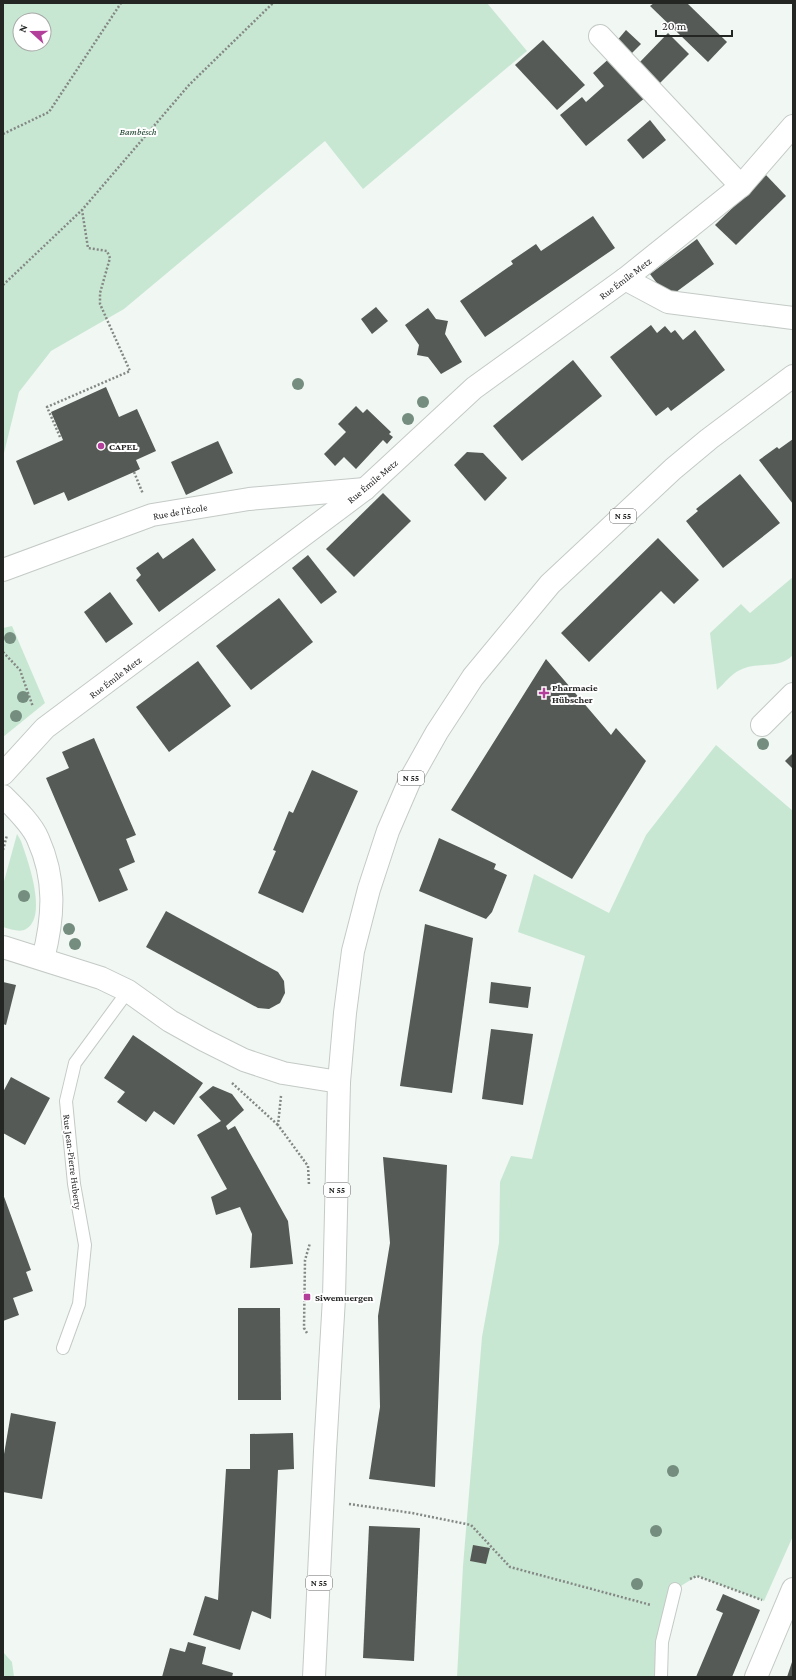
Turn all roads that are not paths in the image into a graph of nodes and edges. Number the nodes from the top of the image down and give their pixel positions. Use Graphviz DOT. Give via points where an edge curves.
graph roads {
  1 [pos="600,36"];
  2 [pos="793,126"];
  3 [pos="741,186"];
  4 [pos="625,279"];
  5 [pos="793,318"];
  6 [pos="793,376"];
  7 [pos="366,489"];
  8 [pos="3,570"];
  9 [pos="793,694"];
  10 [pos="762,725"];
  11 [pos="3,774"];
  12 [pos="3,796"];
  13 [pos="3,947"];
  14 [pos="43,959"];
  15 [pos="128,991"];
  16 [pos="339,1082"];
  17 [pos="63,1348"];
  18 [pos="676,1588"];
  19 [pos="793,1589"];
  20 [pos="314,1677"];
  21 [pos="661,1677"];
  22 [pos="756,1677"];
  1 -- 3 [label="street"];
  2 -- 3 [label="street, Rue Émile Metz"];
  3 -- 4 [label="street, Rue Émile Metz"];
  4 -- 5 [label="street" via="668,302"];
  4 -- 7 [label="street, Rue Émile Metz" via="474,388"];
  6 -- 16 [label="street, N 55" via="709,438 550,584 473,677 441,726 410,780 388,831 369,889 353,951"];
  7 -- 8 [label="street, Rue de l'École" via="249,499 152,515"];
  7 -- 11 [label="street, Rue Émile Metz" via="45,728"];
  9 -- 10 [label="street"];
  12 -- 14 [label="street" via="38,838 52,883 50,929"];
  13 -- 14 [label="street"];
  14 -- 15 [label="street" via="101,978"];
  15 -- 16 [label="street" via="170,1021 244,1060 283,1073"];
  15 -- 17 [label="lane, Rue Jean-Pierre Huberty" via="75,1063 66,1101 74,1184 85,1245 79,1304"];
  16 -- 20 [label="street, N 55" via="334,1298"];
  18 -- 21 [label="lane" via="662,1642"];
  19 -- 22 [label="street"];
}
